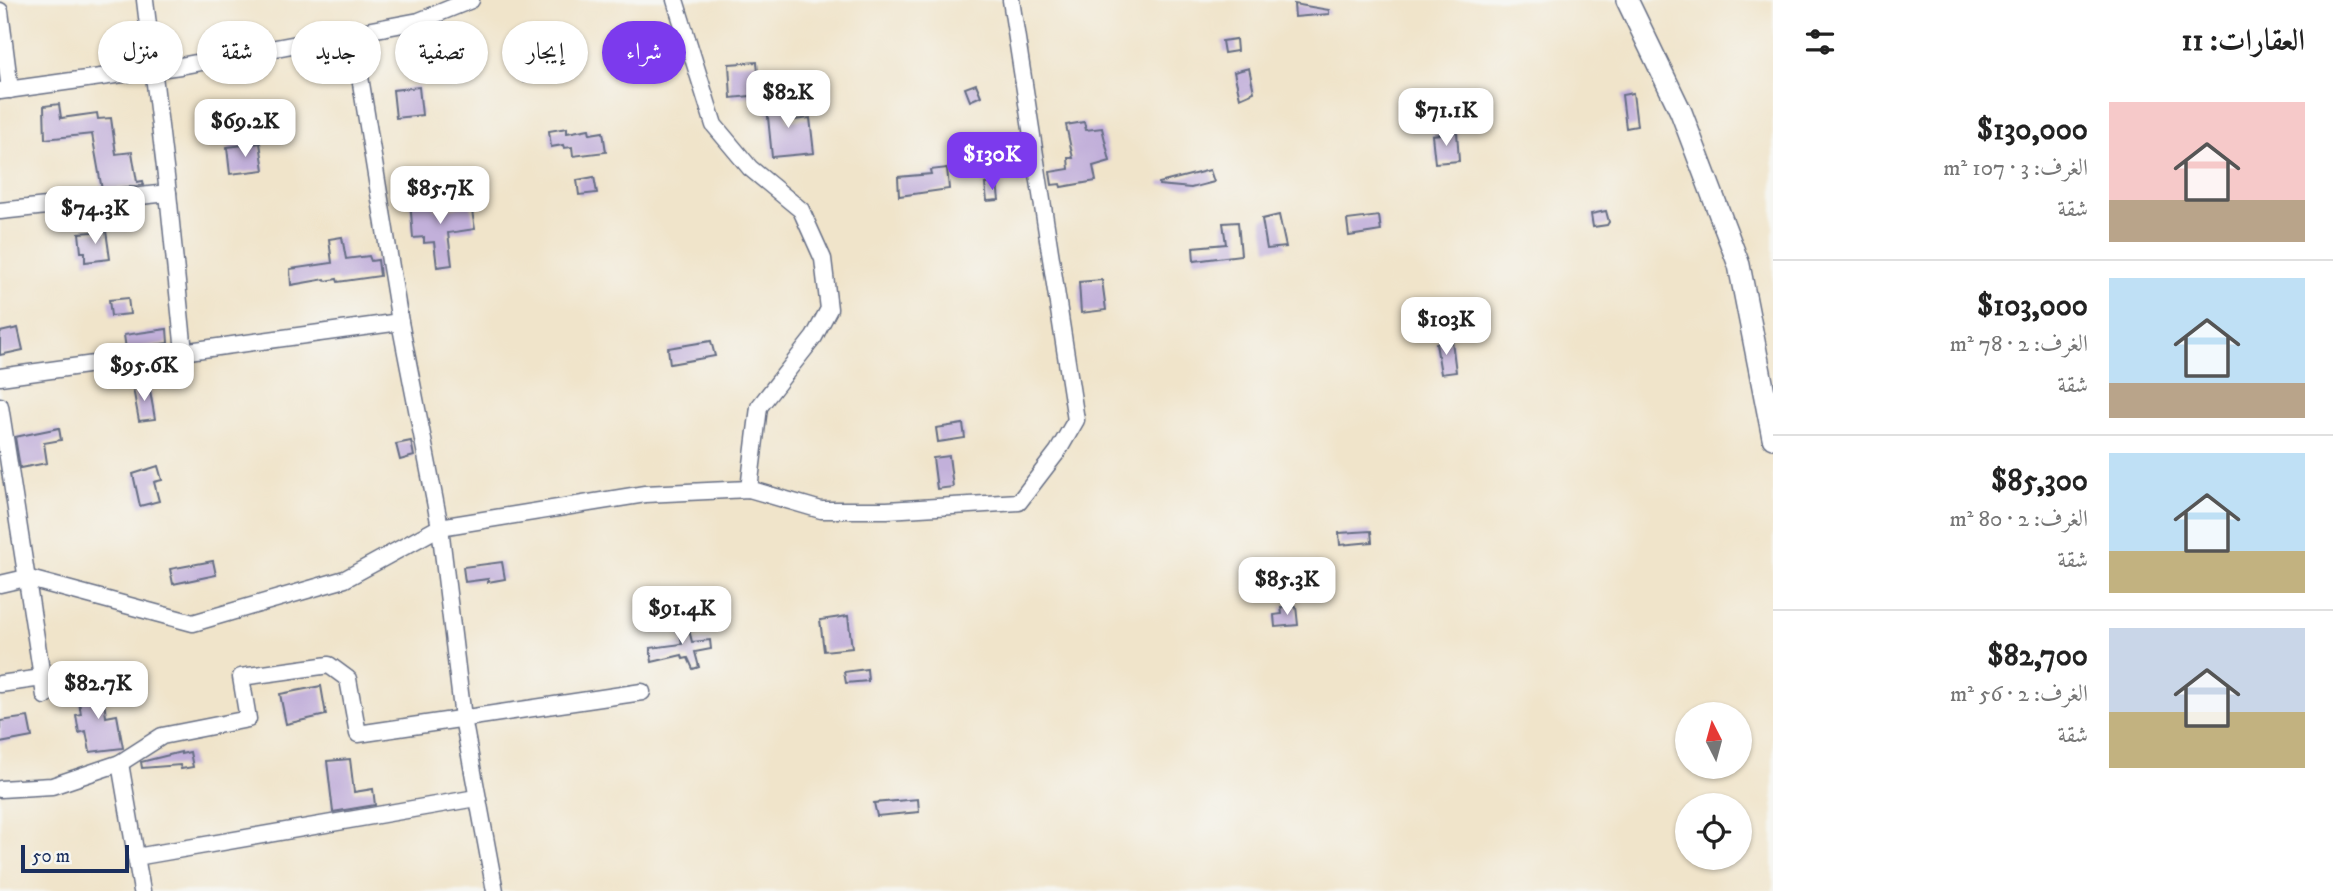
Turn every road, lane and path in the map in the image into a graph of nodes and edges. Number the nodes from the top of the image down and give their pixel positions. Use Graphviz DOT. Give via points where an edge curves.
graph roads {
  1 [pos="145,0"];
  2 [pos="471,0"];
  3 [pos="675,0"];
  4 [pos="1011,0"];
  5 [pos="1628,0"];
  6 [pos="0,11"];
  7 [pos="147,21"];
  8 [pos="381,28"];
  9 [pos="291,45"];
  10 [pos="183,65"];
  11 [pos="98,77"];
  12 [pos="155,84"];
  13 [pos="361,84"];
  14 [pos="5,90"];
  15 [pos="168,193"];
  16 [pos="0,211"];
  17 [pos="400,323"];
  18 [pos="184,352"];
  19 [pos="0,377"];
  20 [pos="0,406"];
  21 [pos="1773,438"];
  22 [pos="750,489"];
  23 [pos="440,527"];
  24 [pos="26,578"];
  25 [pos="0,584"];
  26 [pos="42,678"];
  27 [pos="0,684"];
  28 [pos="642,692"];
  29 [pos="45,696"];
  30 [pos="463,718"];
  31 [pos="120,763"];
  32 [pos="0,789"];
  33 [pos="476,798"];
  34 [pos="136,857"];
  35 [pos="142,891"];
  36 [pos="495,891"];
  1 -- 7 [label="street"];
  2 -- 8 [label="street" via="419,21"];
  3 -- 22 [label="street" via="714,125 750,168 800,210 822,259 829,309 814,337 759,407"];
  4 -- 22 [label="street" via="1076,420 1019,502 821,510"];
  5 -- 21 [label="street" via="1681,111 1739,265"];
  6 -- 14 [label="street"];
  9 -- 10 [label="street"];
  11 -- 14 [label="street"];
  12 -- 15 [label="street"];
  13 -- 17 [label="street"];
  15 -- 16 [label="street"];
  15 -- 18 [label="street"];
  17 -- 18 [label="street"];
  17 -- 23 [label="street"];
  18 -- 19 [label="street"];
  20 -- 24 [label="street"];
  22 -- 23 [label="street" via="645,494"];
  23 -- 24 [label="street" via="345,579 193,623"];
  23 -- 30 [label="street"];
  24 -- 25 [label="street"];
  24 -- 26 [label="street"];
  26 -- 27 [label="street"];
  26 -- 29 [label="street"];
  28 -- 30 [label="street"];
  30 -- 31 [label="street" via="358,734 348,679 329,665 240,677 248,719 162,736"];
  30 -- 33 [label="street"];
  31 -- 32 [label="street" via="52,786"];
  31 -- 34 [label="street"];
  33 -- 34 [label="street"];
  33 -- 36 [label="street"];
  34 -- 35 [label="street"];
}
